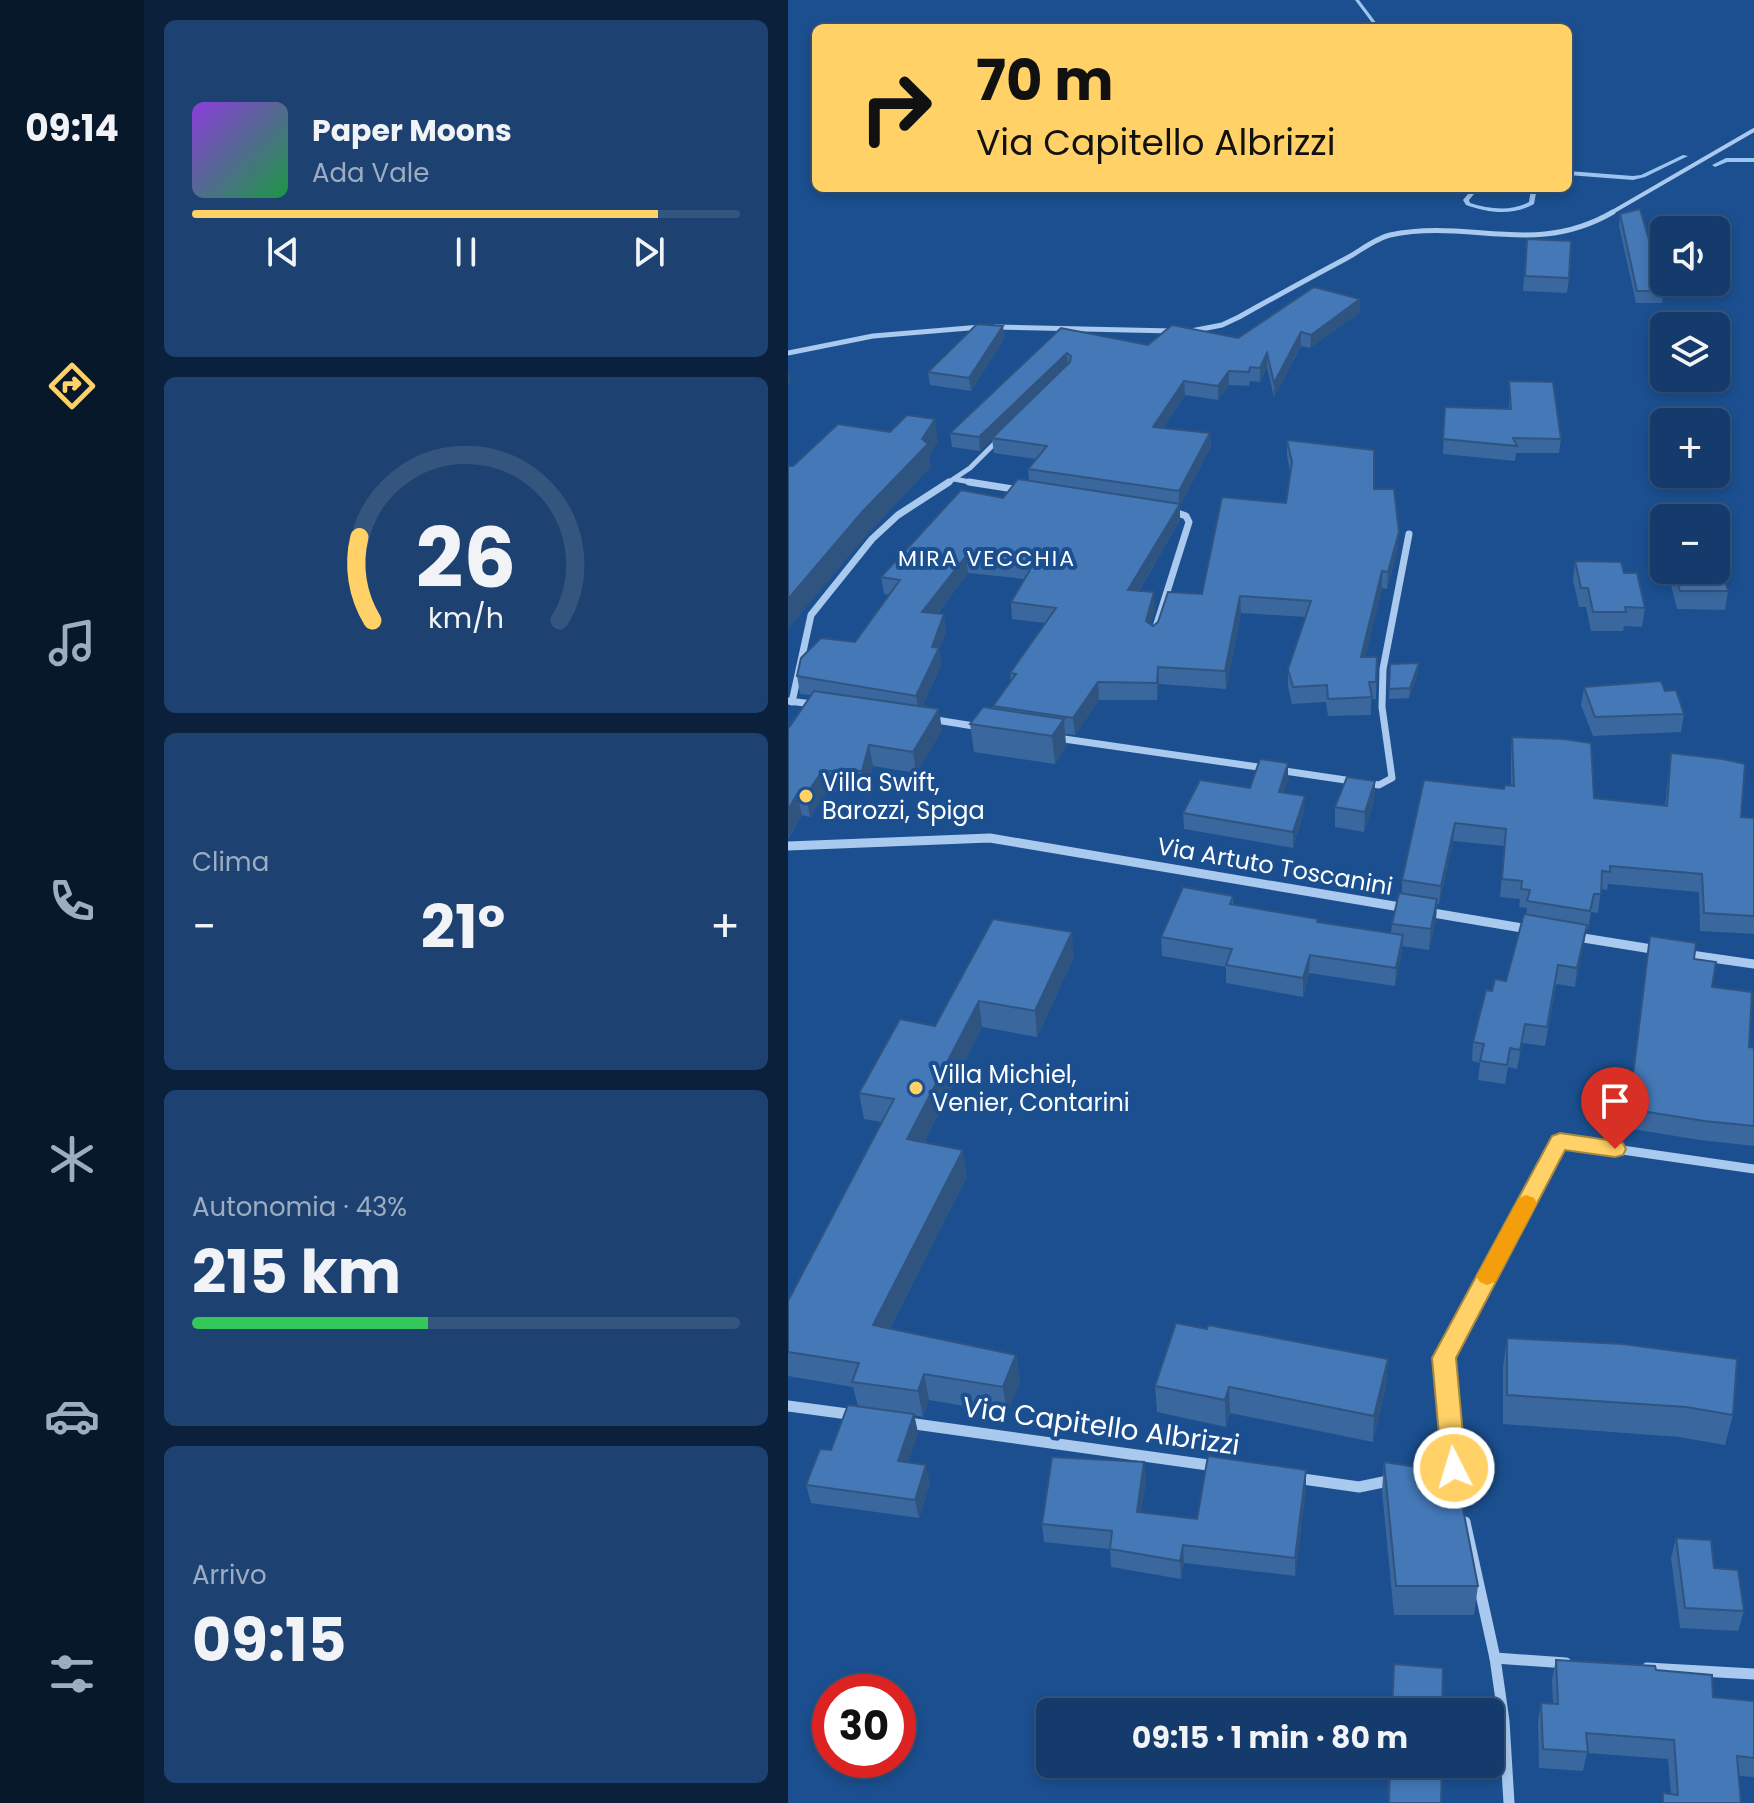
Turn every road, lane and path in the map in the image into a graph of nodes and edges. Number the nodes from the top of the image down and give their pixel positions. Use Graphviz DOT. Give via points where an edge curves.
graph roads {
  1 [pos="1754,130"];
  2 [pos="788,353"];
  3 [pos="1002,436"];
  4 [pos="954,479"];
  5 [pos="1025,490"];
  6 [pos="1162,509"];
  7 [pos="1409,534"];
  8 [pos="1153,637"];
  9 [pos="790,701"];
  10 [pos="820,705"];
  11 [pos="926,719"];
  12 [pos="988,728"];
  13 [pos="1051,737"];
  14 [pos="788,846"];
  15 [pos="1544,931"];
  16 [pos="1560,934"];
  17 [pos="1665,951"];
  18 [pos="1680,953"];
  19 [pos="1754,964"];
  20 [pos="1754,1169"];
  21 [pos="788,1406"];
  22 [pos="865,1417"];
  23 [pos="896,1421"];
  24 [pos="1220,1467"];
  25 [pos="1454,1468"];
  26 [pos="1282,1476"];
  27 [pos="1413,1476"];
  28 [pos="1400,1479"];
  29 [pos="1460,1497"];
  30 [pos="1463,1512"];
  31 [pos="1495,1658"];
  32 [pos="1586,1664"];
  33 [pos="1632,1667"];
  34 [pos="1754,1674"];
  35 [pos="1509,1803"];
  1 -- 2 [label="street" via="1590,225 1530,237 1388,235 1222,325 1176,331 962,328 873,336"];
  3 -- 4 [label="street"];
  4 -- 5 [label="street"];
  4 -- 9 [label="street" via="889,523 811,615"];
  6 -- 8 [label="street" via="1186,516 1189,522"];
  7 -- 13 [label="street" via="1383,669 1382,707 1392,778 1379,785"];
  9 -- 10 [label="street"];
  11 -- 12 [label="street"];
  14 -- 15 [label="street, Via Artuto Toscanini" via="990,838"];
  16 -- 17 [label="street"];
  18 -- 19 [label="street"];
  20 -- 25 [label="street" via="1560,1141 1444,1358"];
  21 -- 22 [label="street"];
  23 -- 24 [label="street, Via Capitello Albrizzi"];
  25 -- 27 [label="street"];
  25 -- 29 [label="street"];
  26 -- 28 [label="street" via="1359,1487"];
  30 -- 31 [label="street"];
  31 -- 32 [label="street"];
  31 -- 35 [label="street"];
  33 -- 34 [label="street"];
}
